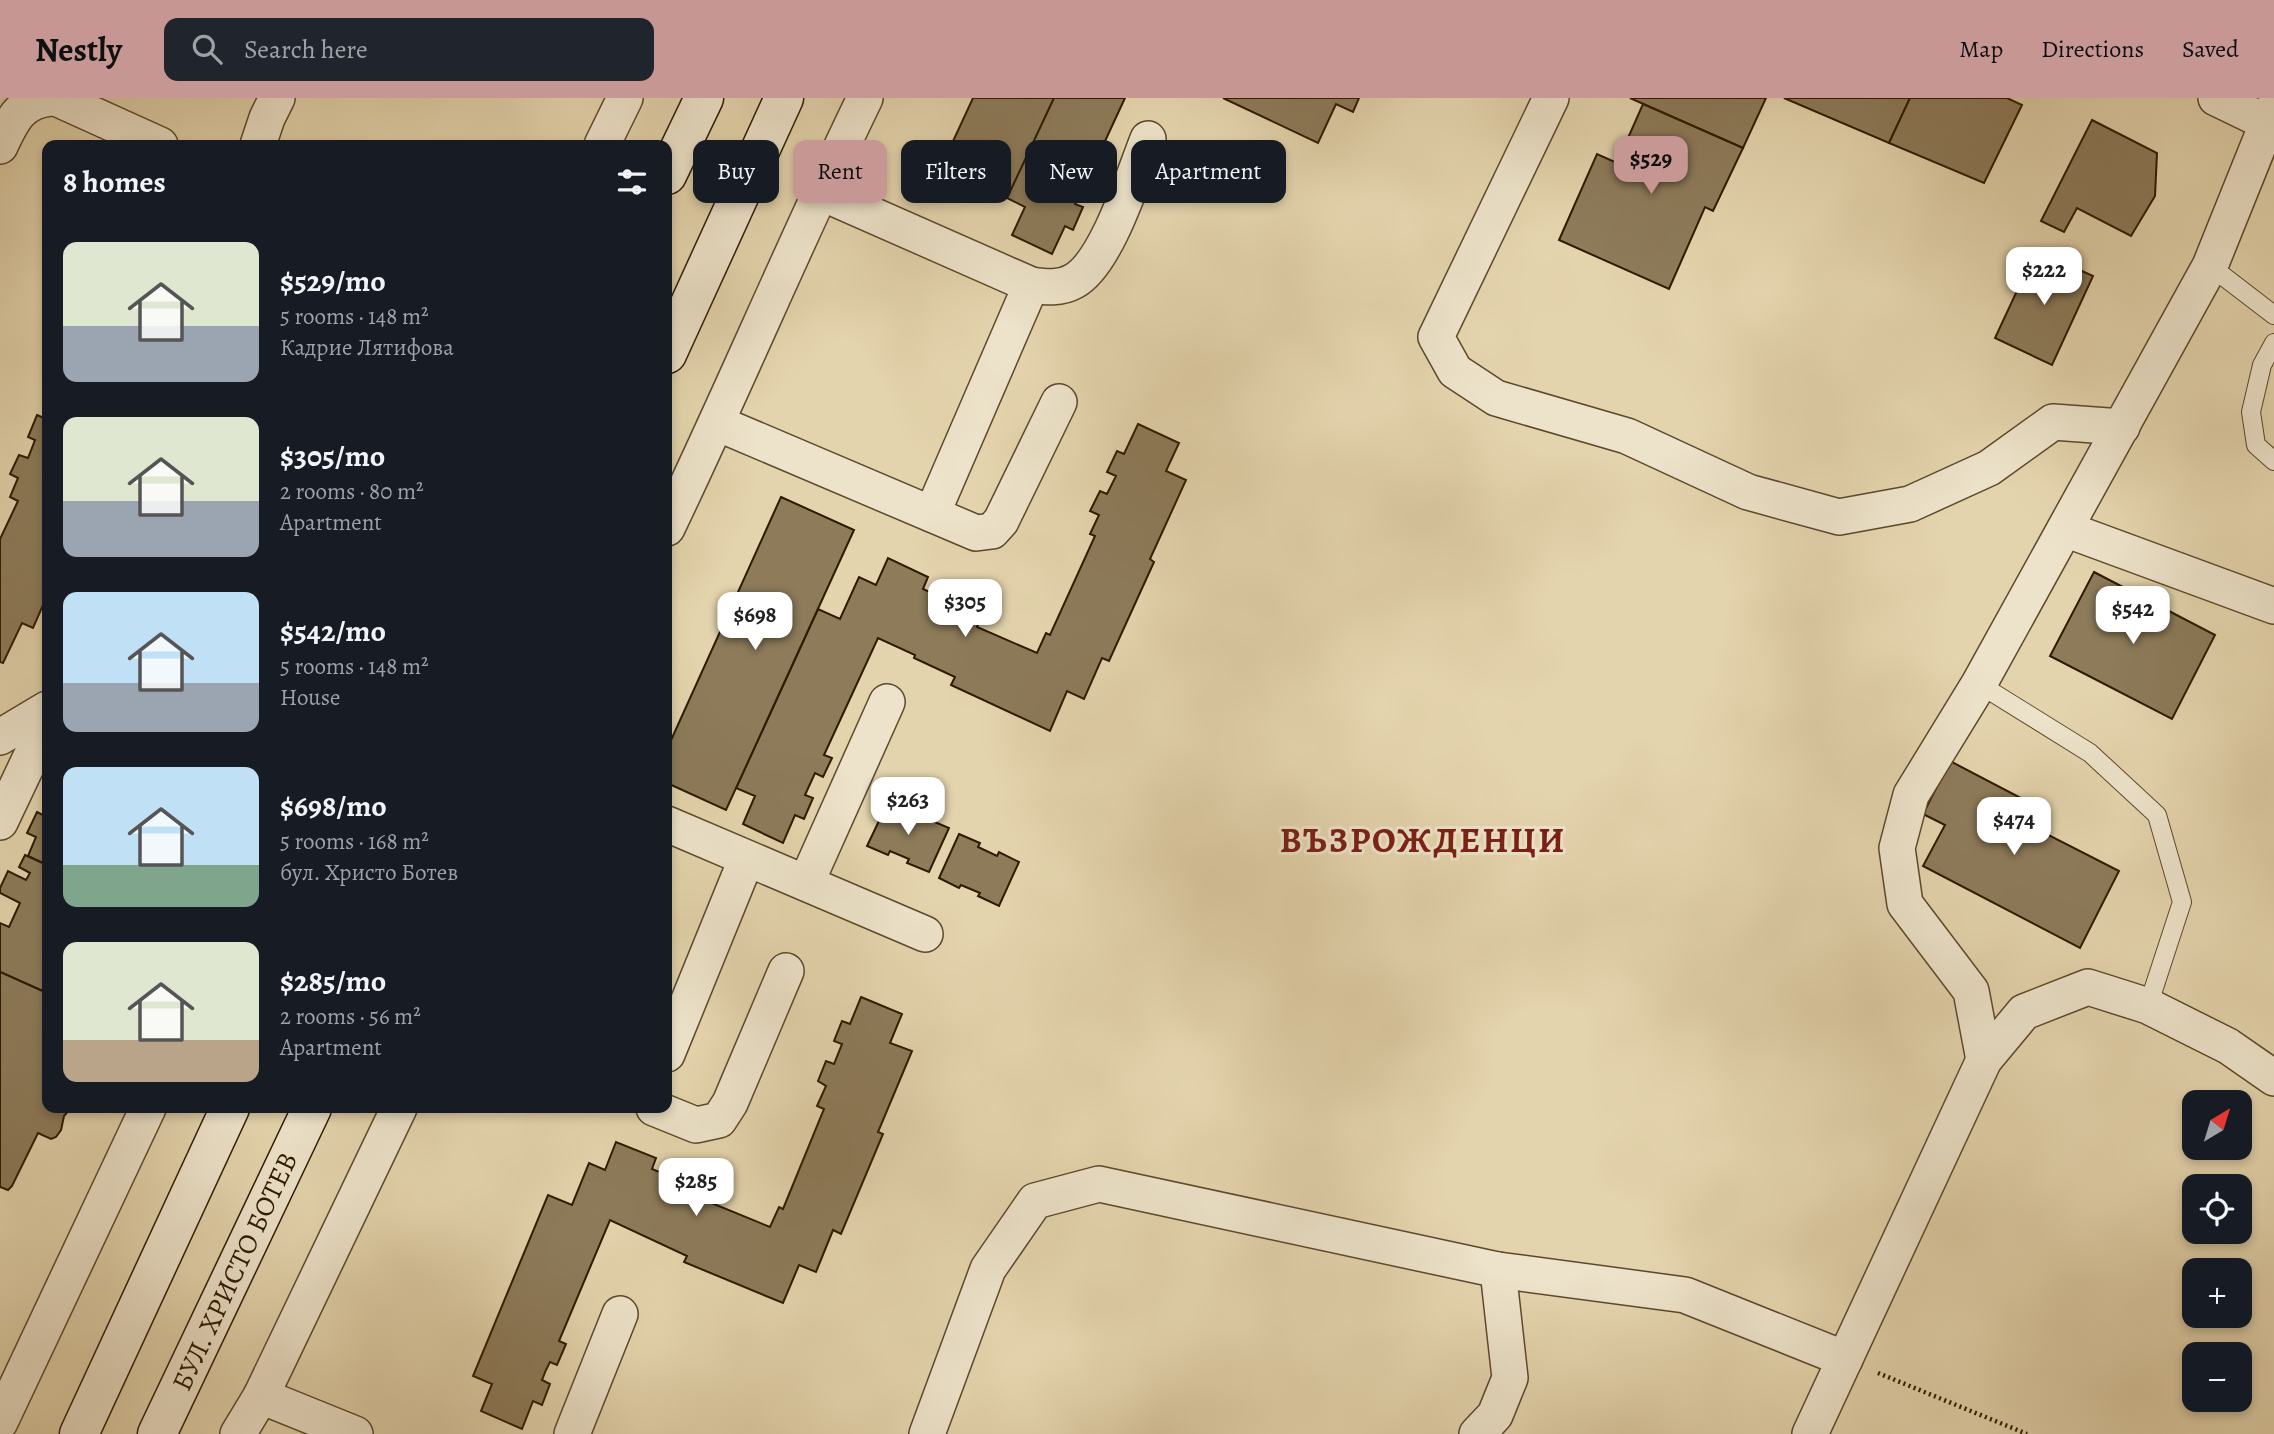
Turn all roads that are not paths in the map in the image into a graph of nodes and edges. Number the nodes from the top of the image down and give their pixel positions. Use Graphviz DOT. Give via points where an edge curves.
graph roads {
  1 [pos="54,98"];
  2 [pos="277,98"];
  3 [pos="625,98"];
  4 [pos="704,98"];
  5 [pos="784,98"];
  6 [pos="865,98"];
  7 [pos="1551,98"];
  8 [pos="2216,98"];
  9 [pos="2271,118"];
  10 [pos="1148,139"];
  11 [pos="149,140"];
  12 [pos="260,140"];
  13 [pos="604,140"];
  14 [pos="845,140"];
  15 [pos="0,146"];
  16 [pos="672,165"];
  17 [pos="815,203"];
  18 [pos="845,203"];
  19 [pos="2210,266"];
  20 [pos="1031,285"];
  21 [pos="2274,315"];
  22 [pos="672,343"];
  23 [pos="2274,343"];
  24 [pos="1059,402"];
  25 [pos="717,423"];
  26 [pos="2122,426"];
  27 [pos="2274,461"];
  28 [pos="932,514"];
  29 [pos="672,518"];
  30 [pos="2065,529"];
  31 [pos="2274,606"];
  32 [pos="1979,684"];
  33 [pos="887,702"];
  34 [pos="42,712"];
  35 [pos="42,734"];
  36 [pos="0,737"];
  37 [pos="0,822"];
  38 [pos="672,826"];
  39 [pos="746,860"];
  40 [pos="806,883"];
  41 [pos="925,934"];
  42 [pos="786,971"];
  43 [pos="2148,1006"];
  44 [pos="672,1042"];
  45 [pos="1983,1060"];
  46 [pos="2274,1077"];
  47 [pos="146,1113"];
  48 [pos="228,1113"];
  49 [pos="310,1113"];
  50 [pos="397,1113"];
  51 [pos="666,1113"];
  52 [pos="1498,1270"];
  53 [pos="620,1314"];
  54 [pos="1845,1359"];
  55 [pos="261,1396"];
  56 [pos="0,1422"];
  57 [pos="79,1434"];
  58 [pos="156,1434"];
  59 [pos="238,1434"];
  60 [pos="355,1434"];
  61 [pos="572,1434"];
  62 [pos="927,1434"];
  63 [pos="1477,1434"];
  64 [pos="1810,1434"];
  1 -- 11 [label="street"];
  1 -- 15 [label="street" via="27,104 14,117"];
  2 -- 12 [label="street"];
  3 -- 13 [label="street"];
  4 -- 16 [label="main road"];
  5 -- 22 [label="main road"];
  6 -- 14 [label="street"];
  7 -- 26 [label="street" via="1436,337 1455,371 1496,398 1627,436 1748,492 1839,517 1910,503 1989,468 2053,422"];
  8 -- 9 [label="street"];
  9 -- 19 [label="street"];
  10 -- 20 [label="street" via="1102,251 1089,269 1054,288"];
  17 -- 25 [label="street"];
  18 -- 20 [label="street"];
  19 -- 21 [label="lane"];
  19 -- 26 [label="street"];
  20 -- 28 [label="street"];
  23 -- 27 [label="lane" via="2262,365 2251,412 2256,445"];
  24 -- 28 [label="street" via="992,531 976,533"];
  25 -- 28 [label="street"];
  25 -- 29 [label="street"];
  26 -- 30 [label="street"];
  30 -- 31 [label="street"];
  30 -- 32 [label="street"];
  32 -- 43 [label="lane" via="2090,753 2157,815 2182,902"];
  32 -- 45 [label="street" via="1912,795 1897,848 1905,904 1971,991"];
  33 -- 40 [label="street"];
  34 -- 36 [label="street"];
  35 -- 37 [label="street"];
  38 -- 39 [label="street"];
  39 -- 40 [label="street"];
  39 -- 44 [label="street"];
  40 -- 41 [label="street"];
  42 -- 51 [label="street" via="719,1120 696,1125"];
  43 -- 45 [label="street" via="2088,987 2024,1012"];
  43 -- 46 [label="street" via="2228,1046"];
  45 -- 54 [label="street"];
  47 -- 56 [label="street"];
  48 -- 57 [label="main road"];
  49 -- 58 [label="main road, БУЛ. ХРИСТО БОТЕВ"];
  50 -- 55 [label="street"];
  52 -- 54 [label="street" via="1685,1295"];
  52 -- 62 [label="street" via="1099,1184 1035,1201 988,1269"];
  52 -- 63 [label="street" via="1510,1378 1495,1415"];
  53 -- 61 [label="street"];
  54 -- 64 [label="street"];
  55 -- 59 [label="street"];
  55 -- 60 [label="street"];
}
